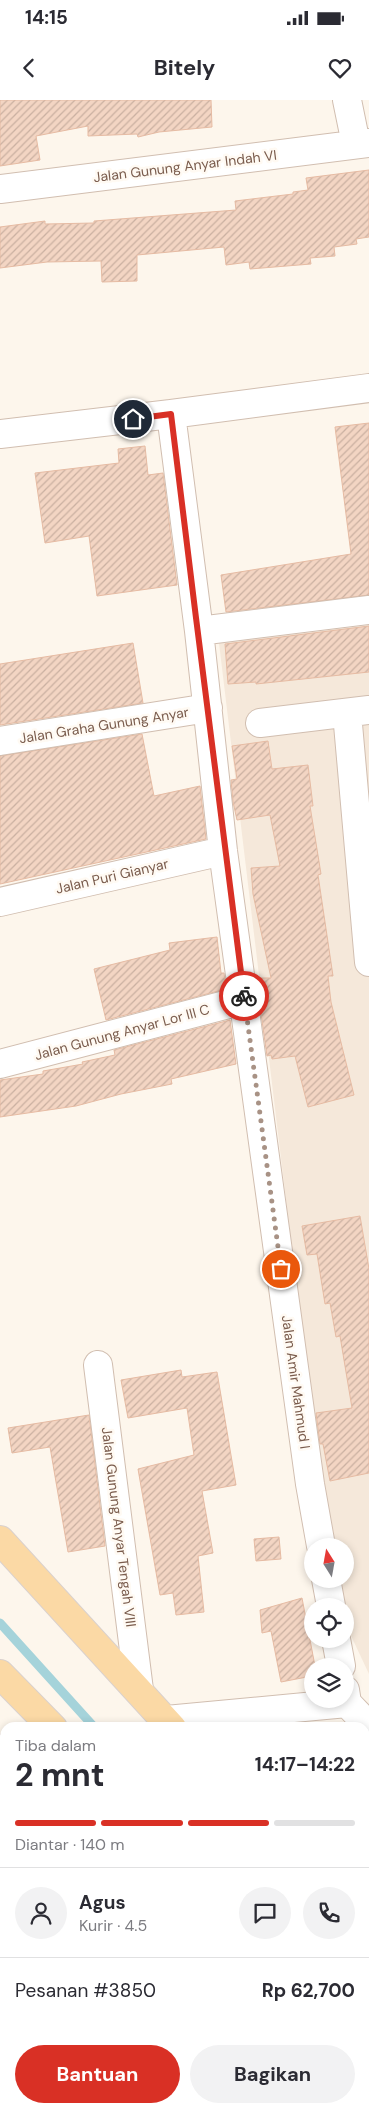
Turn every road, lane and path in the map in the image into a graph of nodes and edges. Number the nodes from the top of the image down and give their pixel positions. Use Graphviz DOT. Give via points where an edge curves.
graph roads {
  1 [pos="347,100"];
  2 [pos="362,144"];
  3 [pos="0,189"];
  4 [pos="369,388"];
  5 [pos="171,414"];
  6 [pos="0,434"];
  7 [pos="369,610"];
  8 [pos="199,631"];
  9 [pos="208,708"];
  10 [pos="358,712"];
  11 [pos="260,723"];
  12 [pos="0,741"];
  13 [pos="224,851"];
  14 [pos="0,902"];
  15 [pos="367,930"];
  16 [pos="369,962"];
  17 [pos="244,1000"];
  18 [pos="0,1064"];
  19 [pos="98,1365"];
  20 [pos="320,1538"];
  21 [pos="0,1540"];
  22 [pos="0,1674"];
  23 [pos="139,1690"];
  24 [pos="304,1703"];
  25 [pos="354,1707"];
  26 [pos="42,1722"];
  27 [pos="167,1722"];
  28 [pos="182,1722"];
  29 [pos="366,1722"];
  1 -- 2 [label="street"];
  2 -- 3 [label="street, Jalan Gunung Anyar Indah VI"];
  4 -- 5 [label="street"];
  5 -- 6 [label="street"];
  5 -- 8 [label="street, Jalan Amir Mahmud I"];
  7 -- 8 [label="street"];
  8 -- 9 [label="street, Jalan Amir Mahmud I"];
  9 -- 12 [label="street, Jalan Graha Gunung Anyar"];
  9 -- 13 [label="street, Jalan Amir Mahmud I"];
  10 -- 11 [label="street"];
  10 -- 15 [label="street"];
  13 -- 14 [label="street, Jalan Puri Gianyar"];
  13 -- 17 [label="street, Jalan Amir Mahmud I"];
  15 -- 16 [label="street"];
  17 -- 18 [label="street, Jalan Gunung Anyar Lor III C"];
  17 -- 20 [label="street, Jalan Amir Mahmud I"];
  19 -- 23 [label="street, Jalan Gunung Anyar Tengah VIII"];
  21 -- 23 [label="main road"];
  22 -- 26 [label="main road"];
  23 -- 27 [label="main road"];
  24 -- 28 [label="street"];
  25 -- 29 [label="street"];
}
